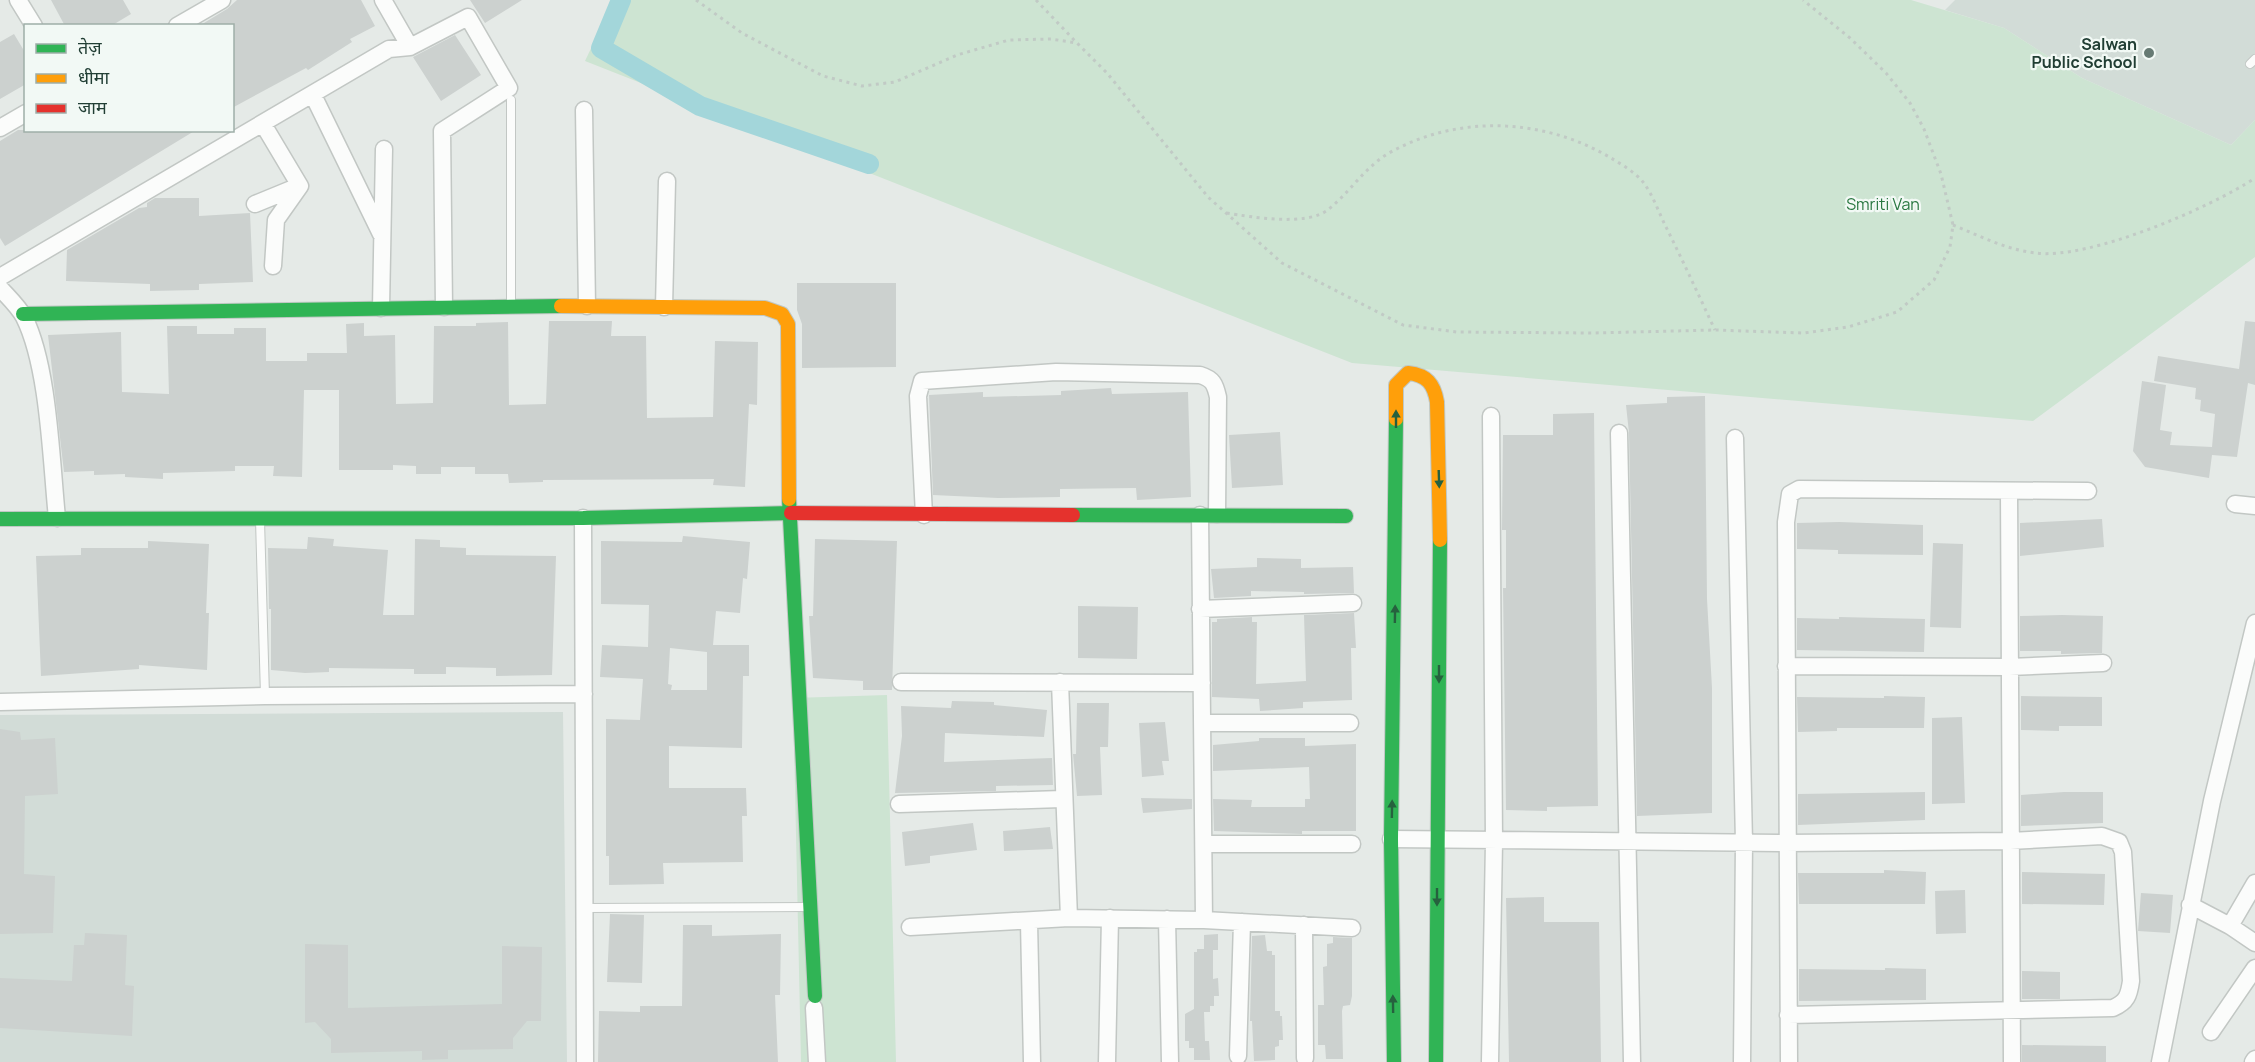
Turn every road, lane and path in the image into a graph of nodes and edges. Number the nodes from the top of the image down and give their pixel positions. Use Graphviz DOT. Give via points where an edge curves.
graph roads {
  1 [pos="18,0"];
  2 [pos="222,0"];
  3 [pos="383,0"];
  4 [pos="696,0"];
  5 [pos="1036,0"];
  6 [pos="1803,0"];
  7 [pos="33,24"];
  8 [pos="180,24"];
  9 [pos="1077,43"];
  10 [pos="410,47"];
  11 [pos="313,95"];
  12 [pos="511,100"];
  13 [pos="584,110"];
  14 [pos="24,114"];
  15 [pos="263,124"];
  16 [pos="0,128"];
  17 [pos="384,148"];
  18 [pos="2255,178"];
  19 [pos="667,182"];
  20 [pos="300,186"];
  21 [pos="255,204"];
  22 [pos="1226,212"];
  23 [pos="1953,225"];
  24 [pos="382,237"];
  25 [pos="273,266"];
  26 [pos="0,277"];
  27 [pos="0,288"];
  28 [pos="511,306"];
  29 [pos="587,306"];
  30 [pos="444,307"];
  31 [pos="664,307"];
  32 [pos="381,308"];
  33 [pos="23,314"];
  34 [pos="1715,330"];
  35 [pos="1491,416"];
  36 [pos="1619,433"];
  37 [pos="1735,438"];
  38 [pos="2009,491"];
  39 [pos="2088,491"];
  40 [pos="2235,504"];
  41 [pos="2255,506"];
  42 [pos="789,513"];
  43 [pos="1208,514"];
  44 [pos="924,515"];
  45 [pos="1346,516"];
  46 [pos="57,518"];
  47 [pos="583,518"];
  48 [pos="0,519"];
  49 [pos="260,520"];
  50 [pos="1353,603"];
  51 [pos="1200,609"];
  52 [pos="2255,623"];
  53 [pos="2103,663"];
  54 [pos="1786,666"];
  55 [pos="2009,667"];
  56 [pos="900,682"];
  57 [pos="1060,682"];
  58 [pos="1202,683"];
  59 [pos="584,694"];
  60 [pos="265,696"];
  61 [pos="0,702"];
  62 [pos="1202,723"];
  63 [pos="1350,723"];
  64 [pos="1062,799"];
  65 [pos="899,804"];
  66 [pos="1437,838"];
  67 [pos="1391,839"];
  68 [pos="2010,841"];
  69 [pos="1494,842"];
  70 [pos="1744,842"];
  71 [pos="1629,843"];
  72 [pos="1786,843"];
  73 [pos="1204,844"];
  74 [pos="1352,844"];
  75 [pos="2255,883"];
  76 [pos="2190,905"];
  77 [pos="812,907"];
  78 [pos="585,908"];
  79 [pos="1069,918"];
  80 [pos="1110,918"];
  81 [pos="1167,919"];
  82 [pos="1204,920"];
  83 [pos="1029,922"];
  84 [pos="1242,922"];
  85 [pos="1304,925"];
  86 [pos="2230,926"];
  87 [pos="910,927"];
  88 [pos="1352,928"];
  89 [pos="2255,943"];
  90 [pos="2255,968"];
  91 [pos="814,1002"];
  92 [pos="2013,1011"];
  93 [pos="1788,1015"];
  94 [pos="2211,1032"];
  95 [pos="1238,1056"];
  96 [pos="1305,1058"];
  97 [pos="585,1060"];
  98 [pos="817,1062"];
  99 [pos="1032,1062"];
  100 [pos="1107,1062"];
  101 [pos="1170,1062"];
  102 [pos="1394,1062"];
  103 [pos="1436,1062"];
  104 [pos="1490,1062"];
  105 [pos="1632,1062"];
  106 [pos="1742,1062"];
  107 [pos="1789,1062"];
  108 [pos="2012,1062"];
  109 [pos="2160,1062"];
  1 -- 7 [label="street"];
  2 -- 8 [label="street"];
  3 -- 10 [label="street"];
  4 -- 9 [label="path" via="742,33 823,76 862,86 895,82 957,55 1009,40"];
  5 -- 9 [label="path"];
  6 -- 23 [label="path" via="1850,38 1910,103 1941,174"];
  9 -- 22 [label="path" via="1107,73 1208,197"];
  10 -- 11 [label="street" via="389,49"];
  10 -- 30 [label="street" via="468,17 509,88 442,131"];
  11 -- 15 [label="street"];
  11 -- 24 [label="street"];
  12 -- 28 [label="lane"];
  13 -- 29 [label="street"];
  14 -- 16 [label="street"];
  15 -- 20 [label="street"];
  15 -- 26 [label="street"];
  17 -- 24 [label="street"];
  18 -- 23 [label="path" via="2192,212 2102,245 2071,252 2037,254 2004,246"];
  19 -- 31 [label="street"];
  20 -- 21 [label="street"];
  20 -- 25 [label="street" via="276,220"];
  22 -- 34 [label="path" via="1282,263 1403,325 1457,332"];
  22 -- 34 [label="path" via="1269,220 1295,219 1328,210 1387,154 1421,137 1465,126 1512,126 1555,132 1594,148 1643,181"];
  23 -- 34 [label="path" via="1950,247 1934,280 1897,312 1848,327 1804,333"];
  24 -- 32 [label="street"];
  27 -- 33 [label="street"];
  28 -- 29 [label="street"];
  28 -- 30 [label="street"];
  29 -- 31 [label="street"];
  30 -- 32 [label="street"];
  31 -- 42 [label="street" via="765,308 784,315 788,324"];
  32 -- 33 [label="street"];
  33 -- 46 [label="street" via="41,373"];
  35 -- 69 [label="street"];
  36 -- 71 [label="street"];
  37 -- 70 [label="street"];
  38 -- 39 [label="street"];
  38 -- 54 [label="street" via="1799,489 1790,494 1786,522"];
  38 -- 55 [label="street"];
  40 -- 41 [label="street"];
  42 -- 44 [label="street"];
  42 -- 47 [label="street"];
  42 -- 77 [label="street"];
  43 -- 44 [label="street"];
  43 -- 44 [label="street" via="1218,397 1210,378 1056,372 922,381 918,396"];
  43 -- 45 [label="street"];
  43 -- 51 [label="street"];
  46 -- 48 [label="street"];
  46 -- 49 [label="street"];
  47 -- 49 [label="street"];
  47 -- 59 [label="street"];
  49 -- 60 [label="lane"];
  50 -- 51 [label="street"];
  51 -- 58 [label="street"];
  52 -- 76 [label="street"];
  53 -- 55 [label="street"];
  54 -- 55 [label="street"];
  54 -- 72 [label="street"];
  55 -- 68 [label="street"];
  56 -- 57 [label="street"];
  57 -- 58 [label="street"];
  57 -- 64 [label="street"];
  58 -- 62 [label="street"];
  59 -- 60 [label="street"];
  59 -- 78 [label="street"];
  60 -- 61 [label="street"];
  62 -- 63 [label="street"];
  62 -- 73 [label="street"];
  64 -- 65 [label="street"];
  64 -- 79 [label="street"];
  66 -- 67 [label="street"];
  67 -- 66 [label="street, one-way" via="1396,385 1408,373 1430,378 1437,402"];
  66 -- 69 [label="street"];
  66 -- 103 [label="street, one-way"];
  102 -- 67 [label="street, one-way"];
  68 -- 72 [label="street"];
  68 -- 92 [label="street"];
  68 -- 92 [label="street" via="2102,836 2119,842 2123,852 2131,981 2123,1004 2113,1008"];
  69 -- 71 [label="street"];
  69 -- 104 [label="street"];
  70 -- 71 [label="street"];
  70 -- 72 [label="street"];
  70 -- 106 [label="street"];
  71 -- 105 [label="street"];
  72 -- 93 [label="street"];
  73 -- 74 [label="street"];
  73 -- 82 [label="street"];
  75 -- 86 [label="street"];
  76 -- 86 [label="street"];
  76 -- 109 [label="street"];
  77 -- 78 [label="lane"];
  77 -- 91 [label="street"];
  78 -- 97 [label="street"];
  79 -- 80 [label="street"];
  79 -- 83 [label="street"];
  80 -- 81 [label="street"];
  80 -- 100 [label="street"];
  81 -- 82 [label="street"];
  81 -- 101 [label="street"];
  82 -- 84 [label="street"];
  83 -- 87 [label="street"];
  83 -- 99 [label="street"];
  84 -- 85 [label="street"];
  84 -- 95 [label="street"];
  85 -- 88 [label="street"];
  85 -- 96 [label="street"];
  86 -- 89 [label="street"];
  90 -- 94 [label="street"];
  91 -- 98 [label="street"];
  92 -- 93 [label="street"];
  92 -- 108 [label="street"];
  93 -- 107 [label="street"];
}
